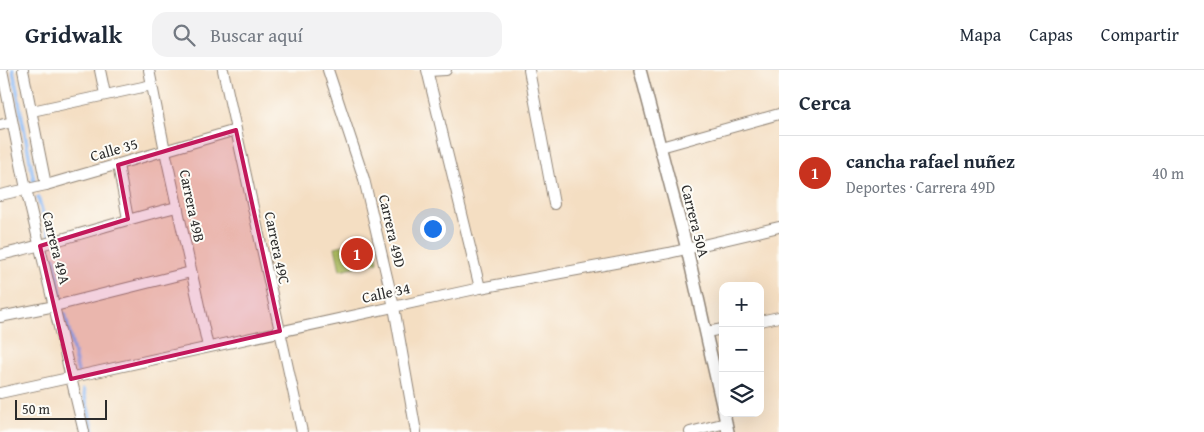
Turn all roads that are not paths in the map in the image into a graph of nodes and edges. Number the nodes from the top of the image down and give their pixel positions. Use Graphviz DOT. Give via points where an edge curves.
graph roads {
  1 [pos="2,70"];
  2 [pos="23,70"];
  3 [pos="100,70"];
  4 [pos="149,70"];
  5 [pos="223,70"];
  6 [pos="328,70"];
  7 [pos="446,70"];
  8 [pos="529,70"];
  9 [pos="640,70"];
  10 [pos="427,71"];
  11 [pos="152,85"];
  12 [pos="105,94"];
  13 [pos="32,111"];
  14 [pos="779,114"];
  15 [pos="12,122"];
  16 [pos="0,125"];
  17 [pos="236,130"];
  18 [pos="661,147"];
  19 [pos="165,151"];
  20 [pos="118,165"];
  21 [pos="46,186"];
  22 [pos="26,189"];
  23 [pos="0,196"];
  24 [pos="554,204"];
  25 [pos="177,207"];
  26 [pos="128,219"];
  27 [pos="779,227"];
  28 [pos="40,246"];
  29 [pos="687,249"];
  30 [pos="0,255"];
  31 [pos="191,272"];
  32 [pos="480,288"];
  33 [pos="55,306"];
  34 [pos="394,307"];
  35 [pos="0,317"];
  36 [pos="779,317"];
  37 [pos="764,320"];
  38 [pos="719,330"];
  39 [pos="280,332"];
  40 [pos="706,332"];
  41 [pos="208,347"];
  42 [pos="71,379"];
  43 [pos="719,391"];
  44 [pos="0,393"];
  45 [pos="726,423"];
  46 [pos="84,432"];
  47 [pos="302,432"];
  48 [pos="416,432"];
  49 [pos="690,432"];
  1 -- 15 [label="street, Carrera 49A"];
  2 -- 13 [label="street"];
  3 -- 12 [label="street"];
  4 -- 11 [label="street, Carrera 49B"];
  5 -- 17 [label="street, Carrera 49C"];
  6 -- 34 [label="street, Carrera 49D" via="364,179"];
  7 -- 10 [label="street"];
  8 -- 24 [label="street"];
  9 -- 18 [label="street, Carrera 50A"];
  10 -- 32 [label="street"];
  11 -- 12 [label="street"];
  11 -- 19 [label="street, Carrera 49B"];
  12 -- 13 [label="street"];
  13 -- 21 [label="street"];
  14 -- 18 [label="street"];
  15 -- 16 [label="street"];
  15 -- 22 [label="street, Carrera 49A"];
  17 -- 19 [label="street, Calle 35"];
  17 -- 39 [label="street, Carrera 49C"];
  18 -- 29 [label="street, Carrera 50A"];
  19 -- 20 [label="street, Calle 35"];
  19 -- 25 [label="street, Carrera 49B"];
  20 -- 21 [label="street, Calle 35"];
  20 -- 26 [label="street"];
  21 -- 22 [label="street, Calle 35"];
  22 -- 23 [label="street, Calle 35"];
  22 -- 28 [label="street, Carrera 49A"];
  25 -- 26 [label="street"];
  25 -- 31 [label="street, Carrera 49B"];
  26 -- 28 [label="street"];
  27 -- 29 [label="street, Calle 34"];
  28 -- 30 [label="street"];
  28 -- 33 [label="street, Carrera 49A"];
  29 -- 32 [label="street, Calle 34"];
  29 -- 40 [label="street, Carrera 50A"];
  31 -- 33 [label="street"];
  31 -- 41 [label="street, Carrera 49B"];
  32 -- 34 [label="street, Calle 34"];
  33 -- 35 [label="street"];
  33 -- 42 [label="street, Carrera 49A"];
  34 -- 39 [label="street, Calle 34"];
  34 -- 48 [label="street, Carrera 49D"];
  36 -- 37 [label="street"];
  38 -- 40 [label="street"];
  39 -- 41 [label="street, Calle 34"];
  39 -- 47 [label="street, Carrera 49C"];
  40 -- 43 [label="street, Carrera 50A"];
  41 -- 42 [label="street, Calle 34"];
  42 -- 44 [label="street, Calle 34"];
  42 -- 46 [label="street, Carrera 49A"];
  45 -- 49 [label="street"];
}
